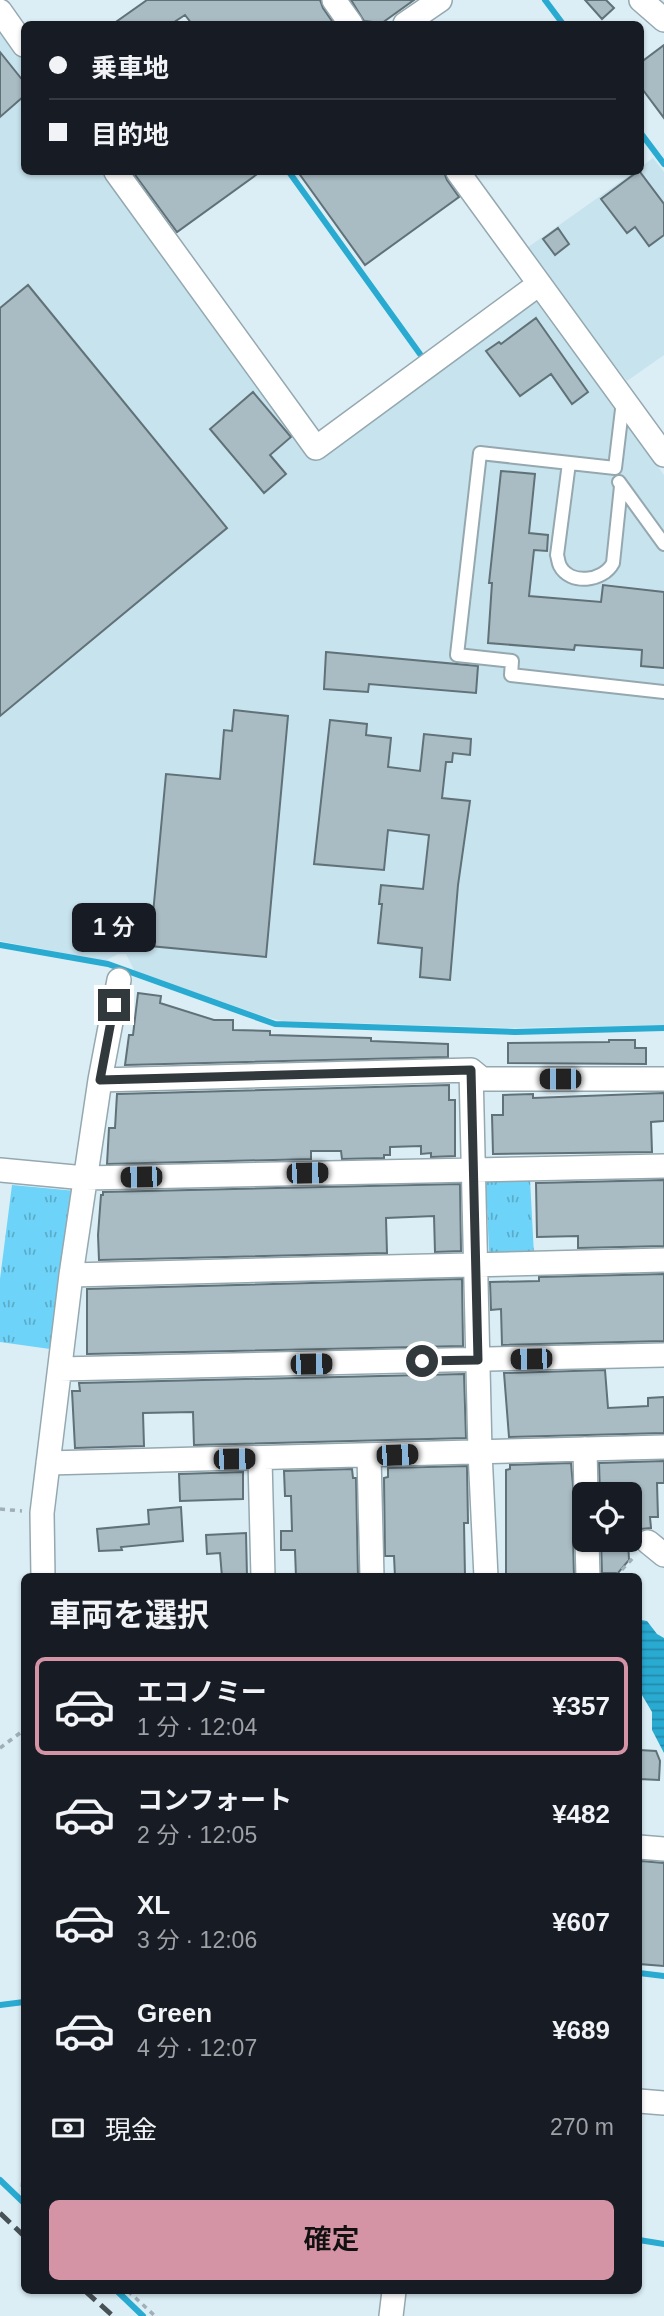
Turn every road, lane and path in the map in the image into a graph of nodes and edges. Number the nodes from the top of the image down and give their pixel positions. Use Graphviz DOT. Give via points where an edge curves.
graph roads {
  1 [pos="334,0"];
  2 [pos="440,0"];
  3 [pos="641,0"];
  4 [pos="0,11"];
  5 [pos="664,20"];
  6 [pos="349,21"];
  7 [pos="409,21"];
  8 [pos="21,41"];
  9 [pos="118,175"];
  10 [pos="460,175"];
  11 [pos="539,284"];
  12 [pos="624,400"];
  13 [pos="664,455"];
  14 [pos="569,463"];
  15 [pos="615,468"];
  16 [pos="621,486"];
  17 [pos="664,544"];
  18 [pos="664,692"];
  19 [pos="119,979"];
  20 [pos="471,1070"];
  21 [pos="664,1079"];
  22 [pos="100,1080"];
  23 [pos="664,1166"];
  24 [pos="473,1170"];
  25 [pos="0,1171"];
  26 [pos="85,1178"];
  27 [pos="664,1261"];
  28 [pos="476,1265"];
  29 [pos="71,1275"];
  30 [pos="664,1356"];
  31 [pos="478,1360"];
  32 [pos="60,1369"];
  33 [pos="664,1447"];
  34 [pos="585,1449"];
  35 [pos="480,1452"];
  36 [pos="369,1456"];
  37 [pos="260,1459"];
  38 [pos="48,1463"];
  39 [pos="586,1482"];
  40 [pos="587,1552"];
  41 [pos="43,1573"];
  42 [pos="263,1573"];
  43 [pos="372,1573"];
  44 [pos="486,1573"];
  45 [pos="588,1573"];
  46 [pos="21,1732"];
  47 [pos="0,1748"];
  48 [pos="642,1847"];
  49 [pos="664,1849"];
  50 [pos="642,2101"];
  51 [pos="664,2103"];
  52 [pos="131,2294"];
  53 [pos="394,2294"];
  54 [pos="155,2316"];
  55 [pos="391,2316"];
  1 -- 6 [label="street"];
  2 -- 7 [label="street"];
  3 -- 5 [label="street"];
  4 -- 8 [label="street"];
  9 -- 11 [label="street" via="316,448"];
  10 -- 11 [label="street"];
  11 -- 12 [label="street"];
  12 -- 13 [label="street"];
  12 -- 15 [label="lane"];
  14 -- 15 [label="lane"];
  14 -- 16 [label="lane" via="557,555 560,566 574,577 593,579 608,571"];
  14 -- 18 [label="lane" via="480,453 457,654 512,661 511,674"];
  15 -- 16 [label="lane"];
  16 -- 17 [label="lane"];
  19 -- 22 [label="street"];
  20 -- 21 [label="street" via="482,1079"];
  20 -- 22 [label="street"];
  20 -- 24 [label="street"];
  22 -- 26 [label="street"];
  23 -- 24 [label="street"];
  24 -- 26 [label="street"];
  24 -- 28 [label="street"];
  25 -- 26 [label="street"];
  26 -- 29 [label="street"];
  27 -- 28 [label="street"];
  28 -- 29 [label="street"];
  28 -- 31 [label="street"];
  29 -- 32 [label="street"];
  30 -- 31 [label="street"];
  31 -- 32 [label="street"];
  31 -- 35 [label="street"];
  32 -- 38 [label="street"];
  33 -- 34 [label="street"];
  34 -- 35 [label="street"];
  34 -- 39 [label="street"];
  35 -- 36 [label="street"];
  35 -- 44 [label="street"];
  36 -- 37 [label="street"];
  36 -- 43 [label="street"];
  37 -- 38 [label="street"];
  37 -- 42 [label="street"];
  38 -- 41 [label="street" via="42,1513"];
  40 -- 45 [label="street"];
  46 -- 47 [label="path"];
  48 -- 49 [label="street"];
  50 -- 51 [label="street"];
  52 -- 54 [label="path"];
  53 -- 55 [label="street"];
}
